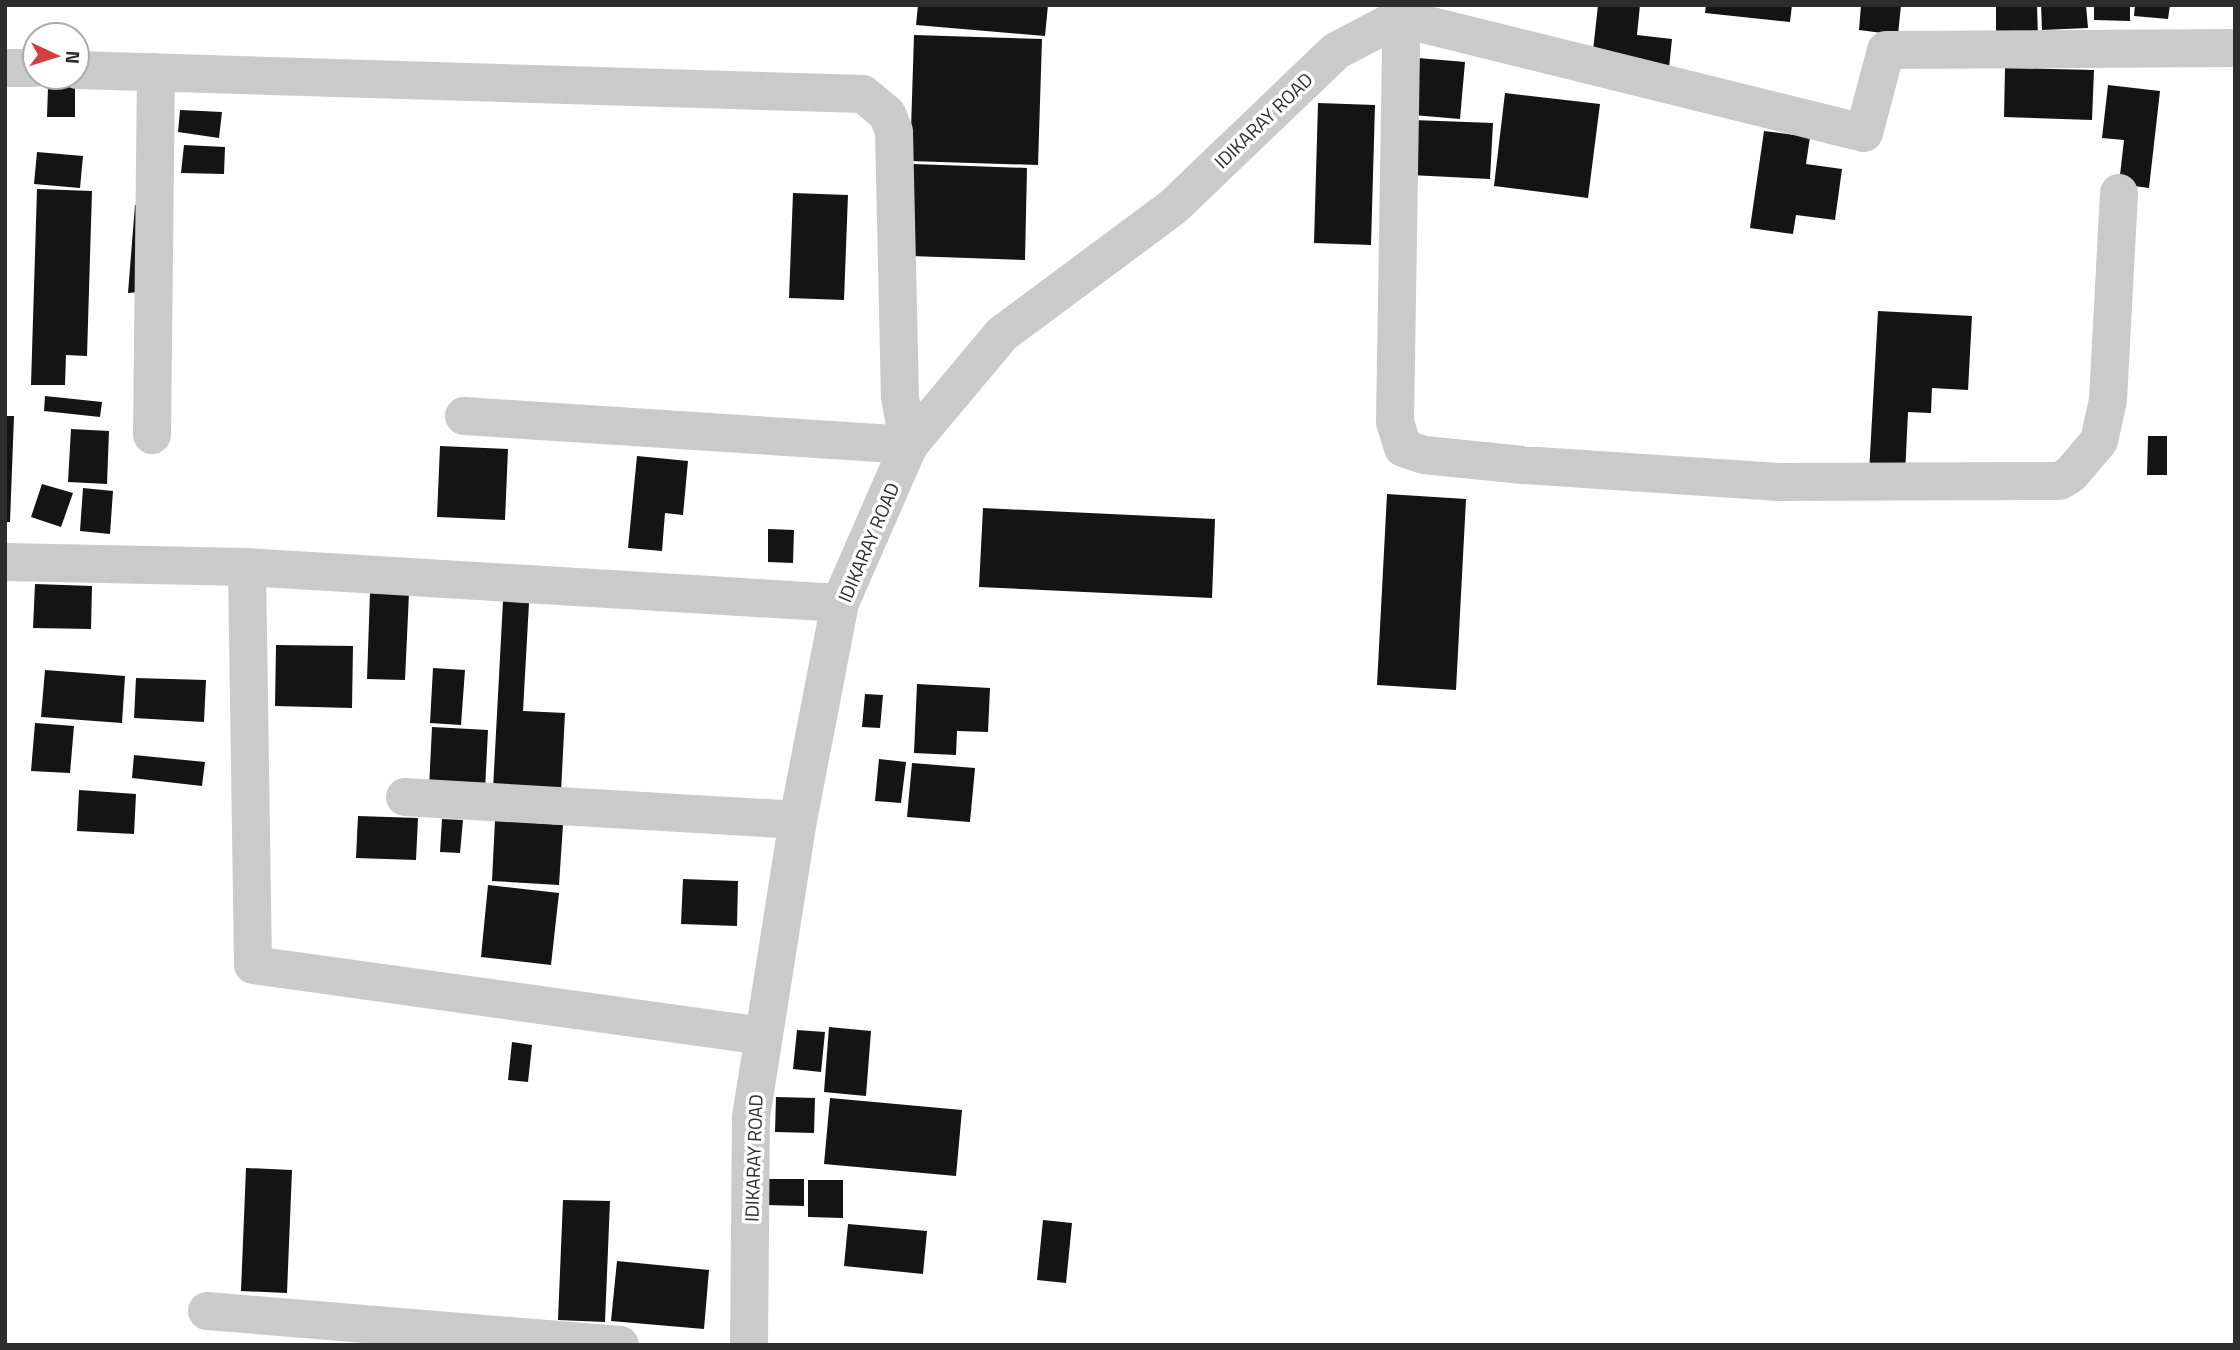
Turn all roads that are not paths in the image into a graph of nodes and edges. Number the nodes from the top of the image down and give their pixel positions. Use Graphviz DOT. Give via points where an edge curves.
graph roads {
  1 [pos="1403,12"];
  2 [pos="2235,48"];
  3 [pos="91,70"];
  4 [pos="156,72"];
  5 [pos="2119,193"];
  6 [pos="464,416"];
  7 [pos="152,435"];
  8 [pos="909,446"];
  9 [pos="5,562"];
  10 [pos="247,567"];
  11 [pos="840,603"];
  12 [pos="405,797"];
  13 [pos="798,820"];
  14 [pos="762,1036"];
  15 [pos="207,1311"];
  16 [pos="620,1345"];
  17 [pos="749,1345"];
  1 -- 2 [label="street" via="1864,133 1886,50"];
  1 -- 5 [label="street" via="1395,422 1403,448 1423,455 1779,482 2060,481 2099,441 2108,400"];
  1 -- 8 [label="street, IDIKARAY ROAD" via="1336,51 1173,207 1002,334"];
  3 -- 4 [label="street"];
  4 -- 7 [label="street"];
  4 -- 8 [label="street" via="863,94 887,114 894,131 901,398"];
  6 -- 8 [label="street"];
  8 -- 11 [label="street, IDIKARAY ROAD"];
  9 -- 10 [label="street"];
  10 -- 11 [label="street"];
  10 -- 14 [label="street" via="253,965"];
  11 -- 13 [label="street, IDIKARAY ROAD"];
  12 -- 13 [label="street"];
  13 -- 14 [label="street, IDIKARAY ROAD"];
  14 -- 17 [label="street, IDIKARAY ROAD" via="751,1117"];
  15 -- 16 [label="street"];
}
